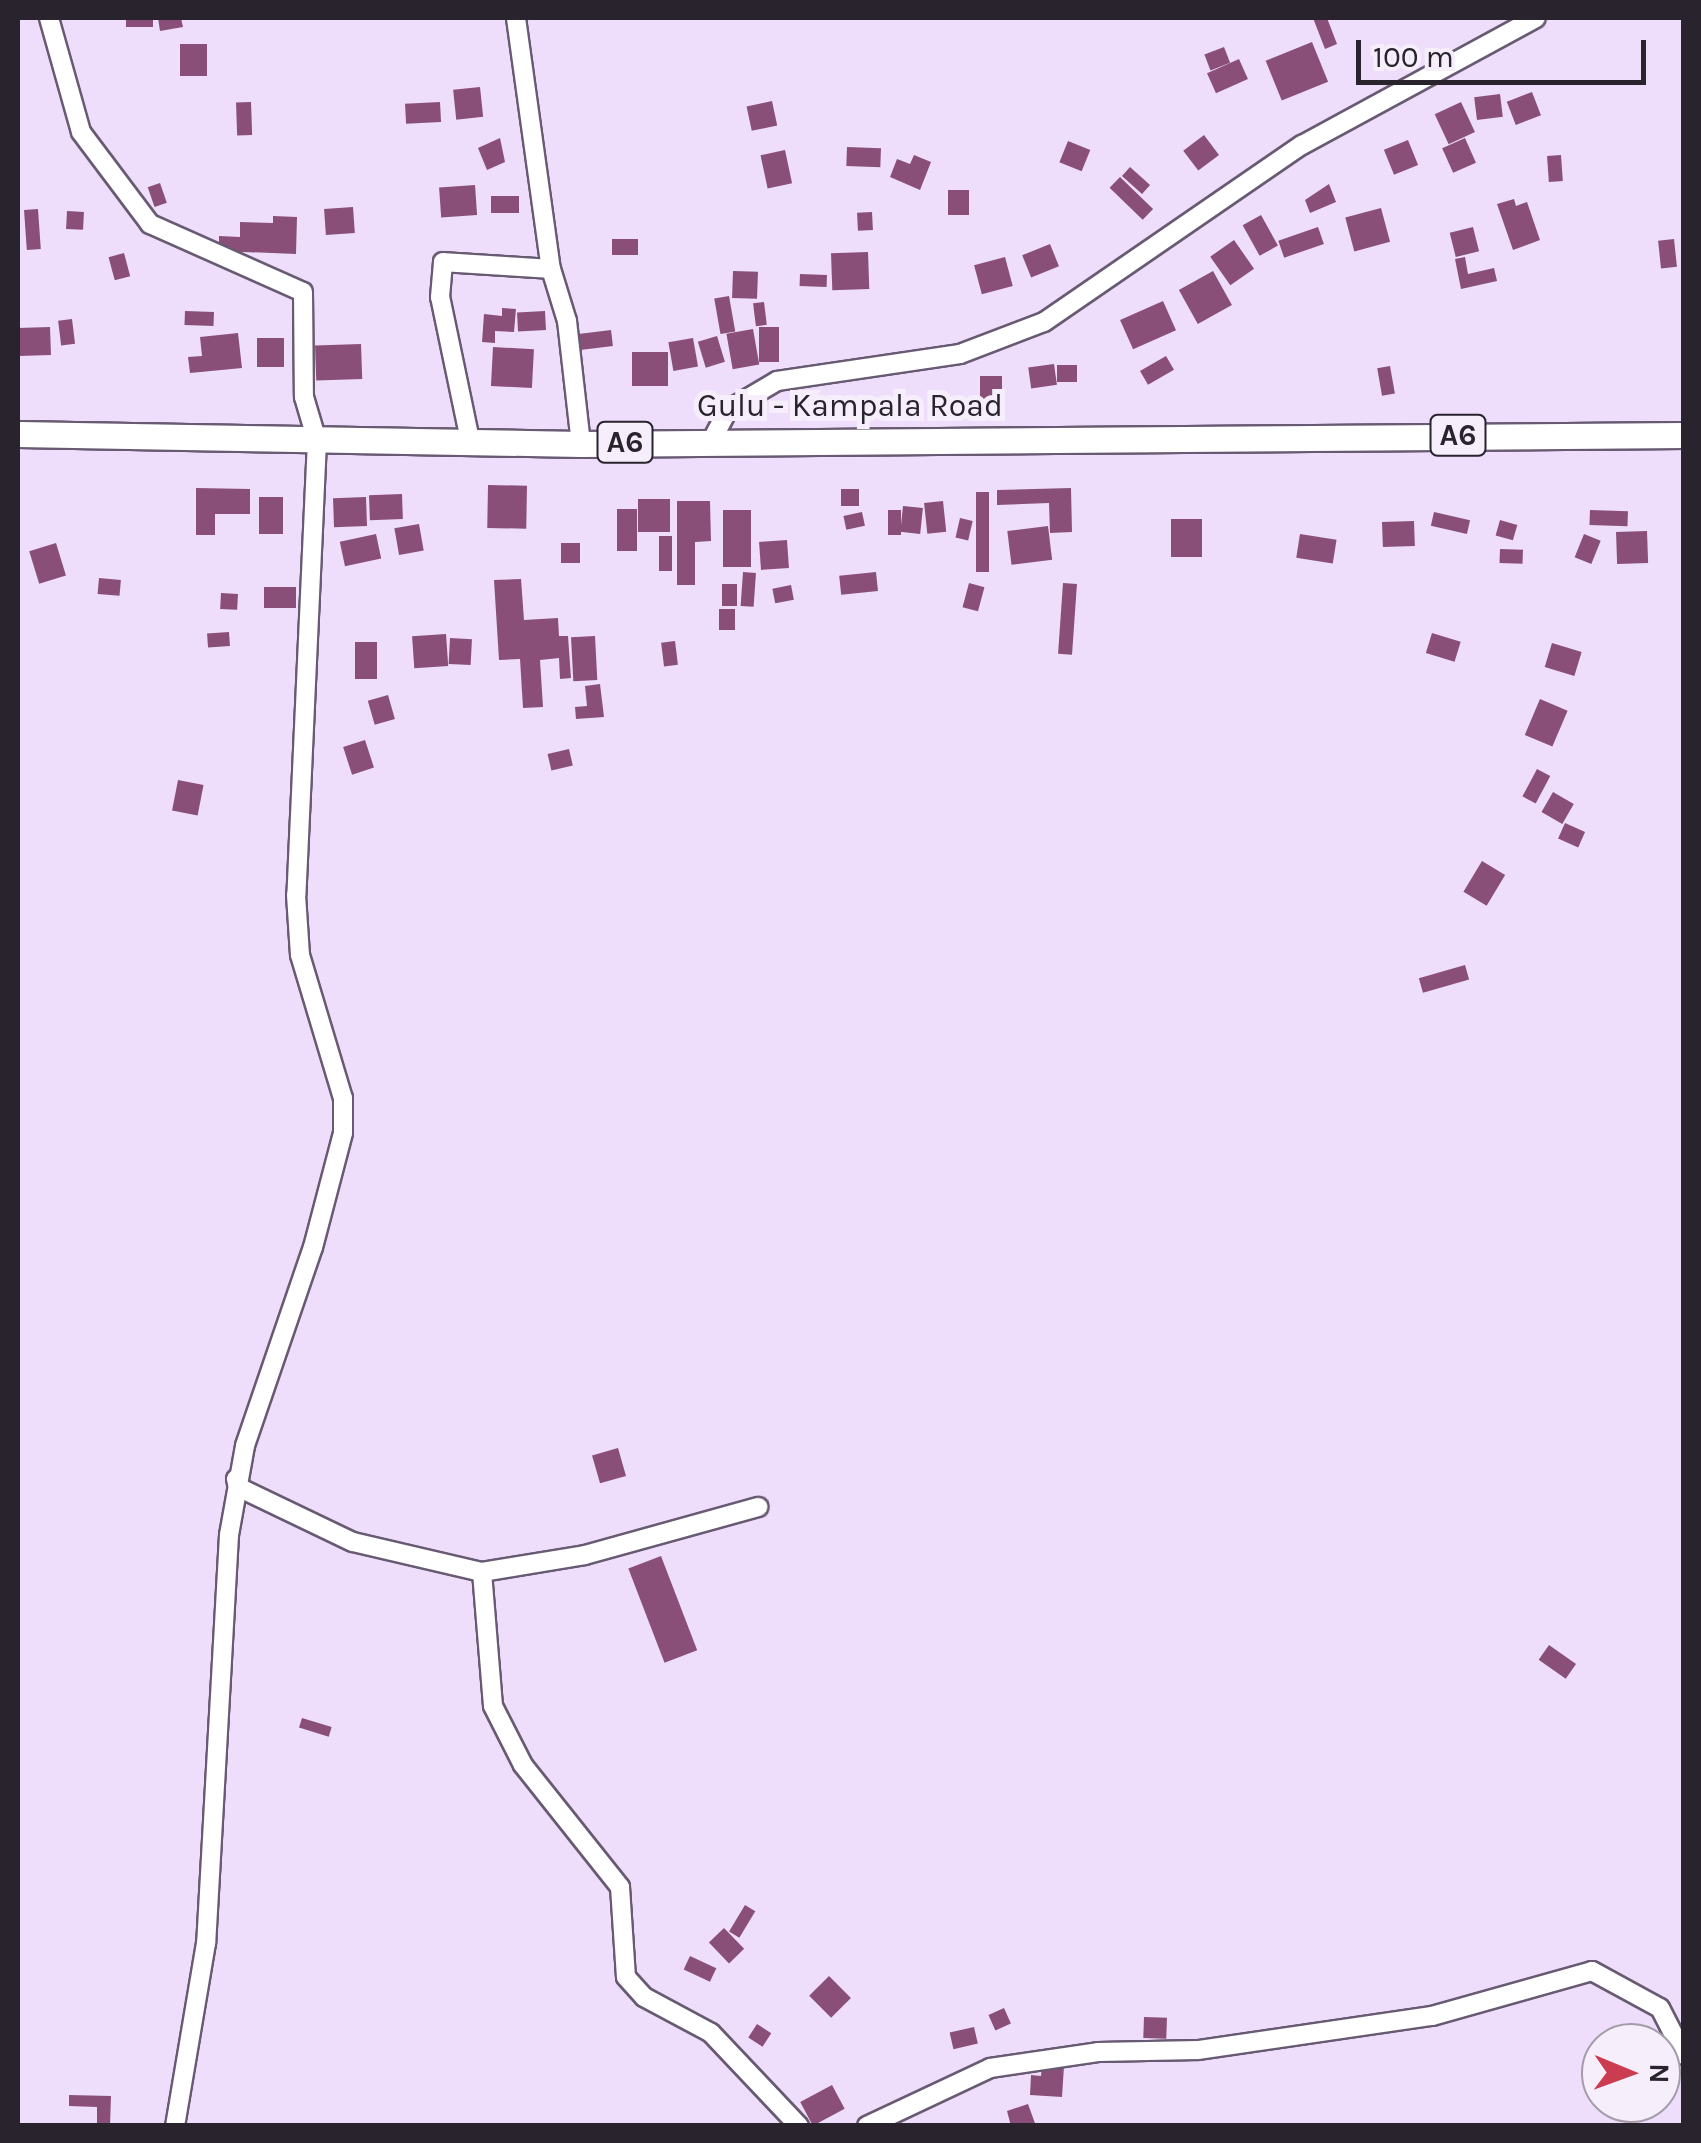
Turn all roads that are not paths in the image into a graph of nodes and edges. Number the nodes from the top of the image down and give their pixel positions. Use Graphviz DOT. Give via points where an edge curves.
graph roads {
  1 [pos="49,18"];
  2 [pos="516,18"];
  3 [pos="1536,18"];
  4 [pos="551,269"];
  5 [pos="18,434"];
  6 [pos="1684,435"];
  7 [pos="714,438"];
  8 [pos="316,440"];
  9 [pos="470,440"];
  10 [pos="581,444"];
  11 [pos="237,1483"];
  12 [pos="758,1507"];
  13 [pos="482,1572"];
  14 [pos="1684,2055"];
  15 [pos="175,2126"];
  16 [pos="799,2126"];
  17 [pos="868,2126"];
  1 -- 8 [label="street" via="81,132 150,224 304,292 304,397"];
  2 -- 4 [label="street"];
  3 -- 7 [label="street" via="1302,145 1044,322 960,354 777,380 728,410"];
  4 -- 9 [label="street" via="442,262 440,297"];
  4 -- 10 [label="street" via="567,321"];
  5 -- 8 [label="main road, Gulu - Kampala Road / A6"];
  6 -- 7 [label="main road, Gulu - Kampala Road / A6"];
  7 -- 10 [label="main road, Gulu - Kampala Road / A6"];
  8 -- 9 [label="main road, Gulu - Kampala Road / A6"];
  8 -- 11 [label="street" via="296,895 300,955 342,1098 343,1133"];
  9 -- 10 [label="main road, Gulu - Kampala Road / A6"];
  11 -- 13 [label="street" via="353,1542"];
  11 -- 15 [label="street" via="222,1595 206,1942"];
  12 -- 13 [label="street" via="585,1555"];
  13 -- 16 [label="street" via="493,1706 523,1766 620,1887 626,1977 644,1997 710,2033"];
  14 -- 17 [label="street" via="1660,2008 1592,1971 1432,2016 1198,2050 1098,2052 990,2068"];
}
